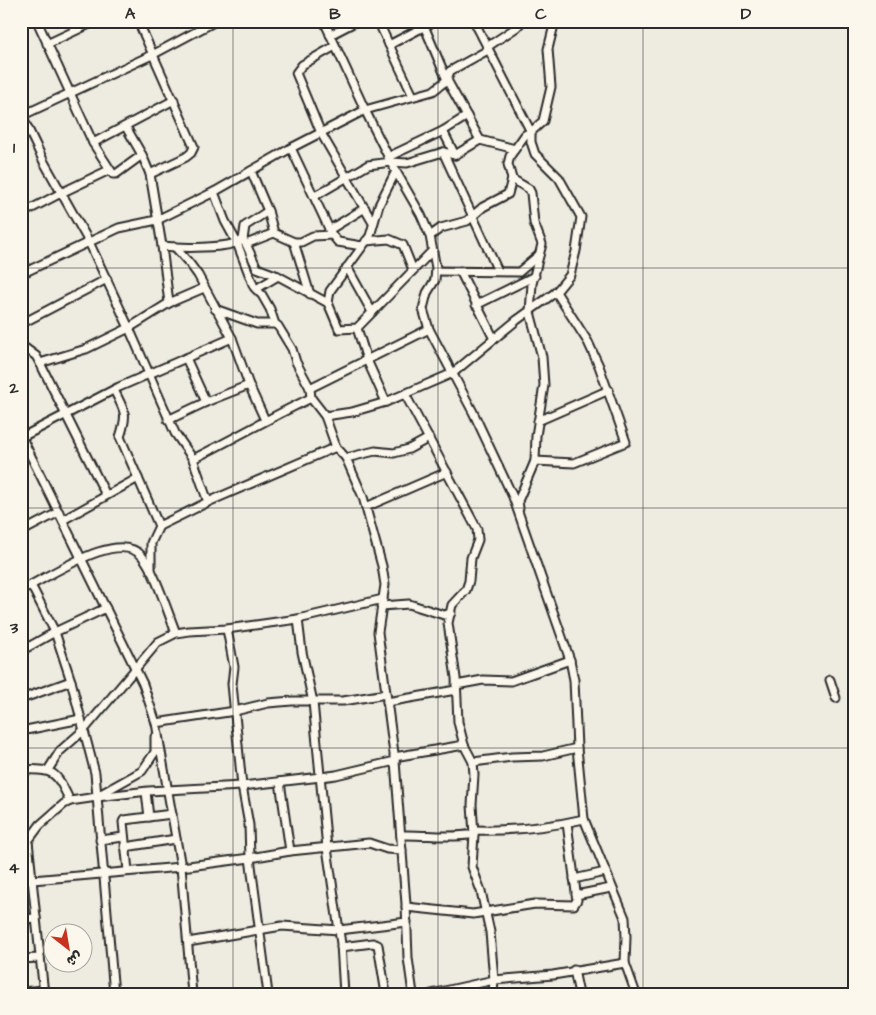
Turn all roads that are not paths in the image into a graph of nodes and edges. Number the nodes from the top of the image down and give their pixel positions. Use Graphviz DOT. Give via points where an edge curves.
graph roads {
  1 [pos="37,21"];
  2 [pos="96,21"];
  3 [pos="138,21"];
  4 [pos="216,21"];
  5 [pos="324,21"];
  6 [pos="357,21"];
  7 [pos="378,21"];
  8 [pos="436,21"];
  9 [pos="474,21"];
  10 [pos="522,21"];
  11 [pos="555,21"];
  12 [pos="424,24"];
  13 [pos="80,25"];
  14 [pos="330,35"];
  15 [pos="47,44"];
  16 [pos="335,46"];
  17 [pos="389,46"];
  18 [pos="488,48"];
  19 [pos="154,54"];
  20 [pos="447,80"];
  21 [pos="70,93"];
  22 [pos="413,96"];
  23 [pos="174,100"];
  24 [pos="365,110"];
  25 [pos="22,115"];
  26 [pos="467,116"];
  27 [pos="126,126"];
  28 [pos="443,131"];
  29 [pos="531,132"];
  30 [pos="321,133"];
  31 [pos="480,140"];
  32 [pos="93,143"];
  33 [pos="291,148"];
  34 [pos="515,149"];
  35 [pos="443,152"];
  36 [pos="455,154"];
  37 [pos="142,155"];
  38 [pos="390,159"];
  39 [pos="109,170"];
  40 [pos="251,171"];
  41 [pos="396,171"];
  42 [pos="150,174"];
  43 [pos="346,177"];
  44 [pos="512,179"];
  45 [pos="61,192"];
  46 [pos="214,192"];
  47 [pos="315,196"];
  48 [pos="365,208"];
  49 [pos="268,211"];
  50 [pos="21,214"];
  51 [pos="473,217"];
  52 [pos="157,220"];
  53 [pos="373,223"];
  54 [pos="331,232"];
  55 [pos="274,233"];
  56 [pos="430,236"];
  57 [pos="89,242"];
  58 [pos="242,242"];
  59 [pos="294,242"];
  60 [pos="364,243"];
  61 [pos="162,246"];
  62 [pos="175,247"];
  63 [pos="433,250"];
  64 [pos="539,256"];
  65 [pos="347,267"];
  66 [pos="256,268"];
  67 [pos="413,270"];
  68 [pos="248,271"];
  69 [pos="436,271"];
  70 [pos="460,271"];
  71 [pos="498,271"];
  72 [pos="21,274"];
  73 [pos="278,276"];
  74 [pos="535,276"];
  75 [pos="107,280"];
  76 [pos="204,288"];
  77 [pos="256,289"];
  78 [pos="556,292"];
  79 [pos="310,294"];
  80 [pos="169,303"];
  81 [pos="328,303"];
  82 [pos="476,305"];
  83 [pos="215,309"];
  84 [pos="372,312"];
  85 [pos="530,312"];
  86 [pos="21,324"];
  87 [pos="275,324"];
  88 [pos="129,328"];
  89 [pos="357,328"];
  90 [pos="429,329"];
  91 [pos="232,338"];
  92 [pos="494,339"];
  93 [pos="21,345"];
  94 [pos="186,358"];
  95 [pos="366,360"];
  96 [pos="40,363"];
  97 [pos="453,372"];
  98 [pos="149,374"];
  99 [pos="249,384"];
  100 [pos="310,388"];
  101 [pos="114,390"];
  102 [pos="608,390"];
  103 [pos="405,394"];
  104 [pos="311,398"];
  105 [pos="206,402"];
  106 [pos="386,402"];
  107 [pos="67,414"];
  108 [pos="325,416"];
  109 [pos="168,420"];
  110 [pos="265,420"];
  111 [pos="538,421"];
  112 [pos="22,437"];
  113 [pos="429,438"];
  114 [pos="336,446"];
  115 [pos="346,458"];
  116 [pos="193,459"];
  117 [pos="535,461"];
  118 [pos="447,472"];
  119 [pos="138,478"];
  120 [pos="106,495"];
  121 [pos="208,502"];
  122 [pos="366,508"];
  123 [pos="59,512"];
  124 [pos="63,520"];
  125 [pos="522,521"];
  126 [pos="159,526"];
  127 [pos="22,529"];
  128 [pos="82,559"];
  129 [pos="151,571"];
  130 [pos="31,585"];
  131 [pos="21,590"];
  132 [pos="382,602"];
  133 [pos="106,608"];
  134 [pos="451,613"];
  135 [pos="298,618"];
  136 [pos="226,628"];
  137 [pos="55,632"];
  138 [pos="176,633"];
  139 [pos="21,651"];
  140 [pos="570,660"];
  141 [pos="136,669"];
  142 [pos="830,680"];
  143 [pos="71,681"];
  144 [pos="456,687"];
  145 [pos="386,694"];
  146 [pos="836,698"];
  147 [pos="21,699"];
  148 [pos="313,702"];
  149 [pos="388,702"];
  150 [pos="235,711"];
  151 [pos="81,719"];
  152 [pos="156,723"];
  153 [pos="84,730"];
  154 [pos="21,732"];
  155 [pos="464,745"];
  156 [pos="577,748"];
  157 [pos="394,759"];
  158 [pos="472,762"];
  159 [pos="21,770"];
  160 [pos="48,770"];
  161 [pos="321,777"];
  162 [pos="280,782"];
  163 [pos="242,786"];
  164 [pos="168,790"];
  165 [pos="146,792"];
  166 [pos="96,797"];
  167 [pos="70,801"];
  168 [pos="21,803"];
  169 [pos="172,814"];
  170 [pos="149,816"];
  171 [pos="584,819"];
  172 [pos="567,823"];
  173 [pos="474,832"];
  174 [pos="401,835"];
  175 [pos="124,837"];
  176 [pos="176,839"];
  177 [pos="100,840"];
  178 [pos="28,841"];
  179 [pos="125,846"];
  180 [pos="327,848"];
  181 [pos="290,850"];
  182 [pos="402,850"];
  183 [pos="250,858"];
  184 [pos="181,867"];
  185 [pos="128,871"];
  186 [pos="605,872"];
  187 [pos="104,874"];
  188 [pos="574,879"];
  189 [pos="21,881"];
  190 [pos="32,881"];
  191 [pos="612,888"];
  192 [pos="576,895"];
  193 [pos="406,907"];
  194 [pos="487,912"];
  195 [pos="36,918"];
  196 [pos="21,919"];
  197 [pos="407,922"];
  198 [pos="259,929"];
  199 [pos="339,930"];
  200 [pos="188,942"];
  201 [pos="341,947"];
  202 [pos="40,958"];
  203 [pos="21,959"];
  204 [pos="625,963"];
  205 [pos="574,970"];
  206 [pos="494,980"];
  207 [pos="21,992"];
  208 [pos="44,992"];
  209 [pos="114,994"];
  210 [pos="192,994"];
  211 [pos="268,994"];
  212 [pos="344,994"];
  213 [pos="386,994"];
  214 [pos="413,994"];
  215 [pos="431,994"];
  216 [pos="492,994"];
  217 [pos="579,994"];
  218 [pos="636,994"];
  1 -- 15 [label="street"];
  2 -- 13 [label="street"];
  3 -- 19 [label="street"];
  4 -- 19 [label="street"];
  5 -- 14 [label="street"];
  6 -- 14 [label="street"];
  7 -- 17 [label="street"];
  8 -- 12 [label="street"];
  9 -- 18 [label="street"];
  10 -- 18 [label="street"];
  11 -- 29 [label="street" via="548,49 551,87 543,121"];
  12 -- 17 [label="street"];
  12 -- 20 [label="street"];
  13 -- 15 [label="street"];
  14 -- 16 [label="street"];
  15 -- 21 [label="street"];
  16 -- 24 [label="street"];
  16 -- 30 [label="street" via="296,72"];
  17 -- 22 [label="street"];
  18 -- 20 [label="street" via="450,71"];
  18 -- 29 [label="street"];
  19 -- 21 [label="street"];
  19 -- 23 [label="street"];
  20 -- 22 [label="street" via="432,91"];
  20 -- 26 [label="street"];
  21 -- 25 [label="street"];
  21 -- 32 [label="street"];
  22 -- 24 [label="street"];
  23 -- 27 [label="street"];
  23 -- 42 [label="street" via="193,150 186,157"];
  24 -- 30 [label="street"];
  24 -- 38 [label="street"];
  25 -- 45 [label="street"];
  26 -- 28 [label="street"];
  26 -- 31 [label="street"];
  27 -- 32 [label="street"];
  27 -- 37 [label="street"];
  28 -- 36 [label="street"];
  28 -- 38 [label="street"];
  29 -- 34 [label="street" via="525,134"];
  29 -- 78 [label="street" via="535,154 559,178 580,217 570,275"];
  30 -- 33 [label="street"];
  30 -- 43 [label="street"];
  31 -- 34 [label="street"];
  31 -- 36 [label="street"];
  32 -- 39 [label="street"];
  33 -- 40 [label="street"];
  33 -- 47 [label="street"];
  34 -- 44 [label="street" via="509,160"];
  35 -- 36 [label="street"];
  35 -- 38 [label="street" via="407,163"];
  35 -- 51 [label="street"];
  37 -- 39 [label="street" via="116,174"];
  37 -- 42 [label="street"];
  38 -- 41 [label="street"];
  38 -- 43 [label="street" via="368,165"];
  39 -- 45 [label="street"];
  40 -- 46 [label="street"];
  40 -- 49 [label="street"];
  41 -- 53 [label="street"];
  41 -- 56 [label="street"];
  42 -- 52 [label="street"];
  43 -- 47 [label="street"];
  43 -- 48 [label="street"];
  44 -- 51 [label="street" via="508,194"];
  44 -- 64 [label="street" via="531,193 534,223 542,244"];
  45 -- 50 [label="street"];
  45 -- 57 [label="street"];
  46 -- 52 [label="street"];
  46 -- 58 [label="street" via="225,221"];
  47 -- 54 [label="street"];
  48 -- 53 [label="street"];
  48 -- 54 [label="street"];
  49 -- 55 [label="street"];
  49 -- 58 [label="street" via="245,226"];
  51 -- 56 [label="street" via="441,228"];
  51 -- 71 [label="street"];
  52 -- 57 [label="street" via="119,228"];
  52 -- 61 [label="street"];
  53 -- 60 [label="street" via="370,236"];
  54 -- 59 [label="street"];
  54 -- 60 [label="street" via="338,242"];
  55 -- 58 [label="street"];
  55 -- 59 [label="street"];
  56 -- 63 [label="street"];
  57 -- 72 [label="street"];
  57 -- 75 [label="street"];
  58 -- 62 [label="street"];
  58 -- 66 [label="street"];
  58 -- 68 [label="street"];
  59 -- 79 [label="street"];
  60 -- 65 [label="street"];
  60 -- 67 [label="street" via="389,239 403,245"];
  61 -- 62 [label="street"];
  61 -- 80 [label="street"];
  62 -- 76 [label="street"];
  63 -- 67 [label="street"];
  63 -- 69 [label="street"];
  64 -- 71 [label="street" via="519,272"];
  64 -- 74 [label="street"];
  65 -- 81 [label="street" via="330,291"];
  65 -- 84 [label="street"];
  66 -- 68 [label="street"];
  66 -- 73 [label="street"];
  67 -- 84 [label="street"];
  68 -- 77 [label="street"];
  69 -- 70 [label="street"];
  69 -- 90 [label="street" via="423,309"];
  70 -- 71 [label="street"];
  70 -- 82 [label="street"];
  73 -- 77 [label="street"];
  73 -- 79 [label="street"];
  74 -- 82 [label="street"];
  74 -- 85 [label="street"];
  75 -- 86 [label="street"];
  75 -- 88 [label="street"];
  76 -- 80 [label="street"];
  76 -- 83 [label="street"];
  77 -- 87 [label="street" via="270,309"];
  78 -- 85 [label="street"];
  78 -- 102 [label="street" via="588,342"];
  79 -- 81 [label="street"];
  80 -- 88 [label="street"];
  81 -- 89 [label="street" via="340,329"];
  82 -- 92 [label="street"];
  83 -- 87 [label="street" via="257,324"];
  83 -- 91 [label="street"];
  84 -- 89 [label="street"];
  85 -- 92 [label="street"];
  85 -- 111 [label="street" via="544,372"];
  87 -- 100 [label="street" via="292,349"];
  88 -- 96 [label="street" via="86,349"];
  88 -- 98 [label="street"];
  89 -- 95 [label="street"];
  90 -- 95 [label="street"];
  90 -- 97 [label="street"];
  91 -- 94 [label="street"];
  91 -- 99 [label="street"];
  92 -- 97 [label="street"];
  93 -- 96 [label="street"];
  94 -- 98 [label="street"];
  94 -- 105 [label="street"];
  95 -- 100 [label="street"];
  95 -- 106 [label="street"];
  96 -- 107 [label="street"];
  97 -- 103 [label="street"];
  97 -- 125 [label="street"];
  98 -- 101 [label="street"];
  98 -- 109 [label="street"];
  99 -- 105 [label="street"];
  99 -- 110 [label="street"];
  100 -- 104 [label="street"];
  101 -- 107 [label="street"];
  101 -- 119 [label="street" via="126,418 120,437"];
  102 -- 111 [label="street"];
  102 -- 117 [label="street" via="626,442 574,463"];
  103 -- 106 [label="street"];
  103 -- 113 [label="street"];
  104 -- 108 [label="street"];
  104 -- 110 [label="street"];
  105 -- 109 [label="street"];
  106 -- 108 [label="street"];
  107 -- 112 [label="street"];
  107 -- 120 [label="street"];
  108 -- 114 [label="street"];
  109 -- 116 [label="street"];
  110 -- 116 [label="street"];
  111 -- 117 [label="street"];
  112 -- 123 [label="street"];
  113 -- 115 [label="street" via="409,449 375,451"];
  113 -- 118 [label="street"];
  114 -- 115 [label="street"];
  114 -- 121 [label="street"];
  115 -- 122 [label="street"];
  116 -- 121 [label="street"];
  117 -- 125 [label="street" via="518,501"];
  118 -- 122 [label="street"];
  118 -- 134 [label="street" via="473,520 478,540 471,558 466,590 452,605"];
  119 -- 120 [label="street"];
  119 -- 126 [label="street"];
  120 -- 124 [label="street"];
  121 -- 126 [label="street"];
  122 -- 132 [label="street" via="382,566 385,585"];
  123 -- 124 [label="street"];
  123 -- 127 [label="street"];
  124 -- 128 [label="street"];
  125 -- 140 [label="street"];
  126 -- 129 [label="street" via="151,542"];
  128 -- 129 [label="street" via="99,550 131,547 142,556"];
  128 -- 130 [label="street"];
  128 -- 133 [label="street"];
  129 -- 138 [label="street"];
  130 -- 131 [label="street"];
  130 -- 137 [label="street"];
  132 -- 134 [label="street" via="409,604 444,615"];
  132 -- 135 [label="street"];
  132 -- 145 [label="street" via="378,632"];
  133 -- 137 [label="street"];
  133 -- 141 [label="street"];
  134 -- 144 [label="street" via="448,623"];
  135 -- 136 [label="street"];
  135 -- 148 [label="street"];
  136 -- 138 [label="street"];
  136 -- 150 [label="street" via="234,667"];
  137 -- 139 [label="street"];
  137 -- 143 [label="street"];
  138 -- 141 [label="street" via="158,642"];
  140 -- 144 [label="street" via="511,681 483,680"];
  140 -- 156 [label="street"];
  141 -- 152 [label="street"];
  141 -- 153 [label="street"];
  142 -- 146 [label="street"];
  143 -- 147 [label="street"];
  143 -- 151 [label="street"];
  144 -- 149 [label="street"];
  144 -- 155 [label="street" via="458,722"];
  145 -- 148 [label="street"];
  145 -- 149 [label="street"];
  148 -- 150 [label="street" via="268,703"];
  148 -- 161 [label="street"];
  149 -- 157 [label="street"];
  150 -- 152 [label="street"];
  150 -- 163 [label="street"];
  151 -- 153 [label="street"];
  151 -- 154 [label="street"];
  152 -- 164 [label="street"];
  152 -- 166 [label="street" via="155,752 142,771"];
  153 -- 160 [label="street" via="60,751"];
  153 -- 166 [label="street" via="95,773"];
  155 -- 157 [label="street"];
  155 -- 158 [label="street"];
  156 -- 158 [label="street" via="543,756"];
  156 -- 171 [label="street"];
  157 -- 161 [label="street"];
  157 -- 174 [label="street"];
  158 -- 173 [label="street"];
  159 -- 160 [label="street"];
  160 -- 167 [label="street" via="59,778"];
  161 -- 162 [label="street"];
  161 -- 180 [label="street"];
  162 -- 163 [label="street"];
  162 -- 181 [label="street"];
  163 -- 164 [label="street"];
  163 -- 183 [label="street"];
  164 -- 165 [label="street"];
  164 -- 169 [label="street"];
  165 -- 166 [label="street"];
  165 -- 170 [label="street"];
  166 -- 167 [label="street"];
  166 -- 177 [label="street"];
  167 -- 178 [label="street" via="40,825"];
  168 -- 178 [label="street"];
  169 -- 170 [label="street"];
  169 -- 176 [label="street"];
  170 -- 175 [label="street" via="124,820"];
  171 -- 172 [label="street"];
  171 -- 186 [label="street"];
  172 -- 173 [label="street"];
  172 -- 188 [label="street"];
  173 -- 174 [label="street" via="448,838"];
  173 -- 194 [label="street" via="472,871"];
  174 -- 182 [label="street"];
  175 -- 177 [label="street"];
  175 -- 179 [label="street"];
  176 -- 179 [label="street"];
  176 -- 184 [label="street"];
  177 -- 187 [label="street"];
  178 -- 190 [label="street"];
  179 -- 185 [label="street"];
  180 -- 181 [label="street"];
  180 -- 182 [label="street" via="369,843"];
  180 -- 199 [label="street"];
  181 -- 183 [label="street"];
  182 -- 193 [label="street"];
  183 -- 184 [label="street"];
  183 -- 198 [label="street"];
  184 -- 185 [label="street"];
  184 -- 200 [label="street"];
  185 -- 187 [label="street"];
  186 -- 188 [label="street"];
  186 -- 191 [label="street"];
  187 -- 190 [label="street"];
  187 -- 209 [label="street"];
  188 -- 192 [label="street"];
  189 -- 190 [label="street"];
  190 -- 195 [label="street"];
  191 -- 192 [label="street"];
  191 -- 204 [label="street" via="625,918"];
  192 -- 194 [label="street" via="574,905 534,904"];
  193 -- 194 [label="street" via="473,914"];
  193 -- 197 [label="street"];
  194 -- 206 [label="street"];
  195 -- 196 [label="street"];
  195 -- 202 [label="street"];
  197 -- 199 [label="street"];
  197 -- 214 [label="street"];
  198 -- 199 [label="street" via="286,926"];
  198 -- 200 [label="street"];
  198 -- 211 [label="street"];
  199 -- 201 [label="street"];
  200 -- 210 [label="street"];
  201 -- 212 [label="street"];
  201 -- 213 [label="street" via="378,945"];
  202 -- 203 [label="street"];
  202 -- 208 [label="street"];
  204 -- 205 [label="street"];
  204 -- 218 [label="street"];
  205 -- 206 [label="street"];
  205 -- 217 [label="street"];
  206 -- 215 [label="street"];
  206 -- 216 [label="street"];
  207 -- 208 [label="street"];
}
